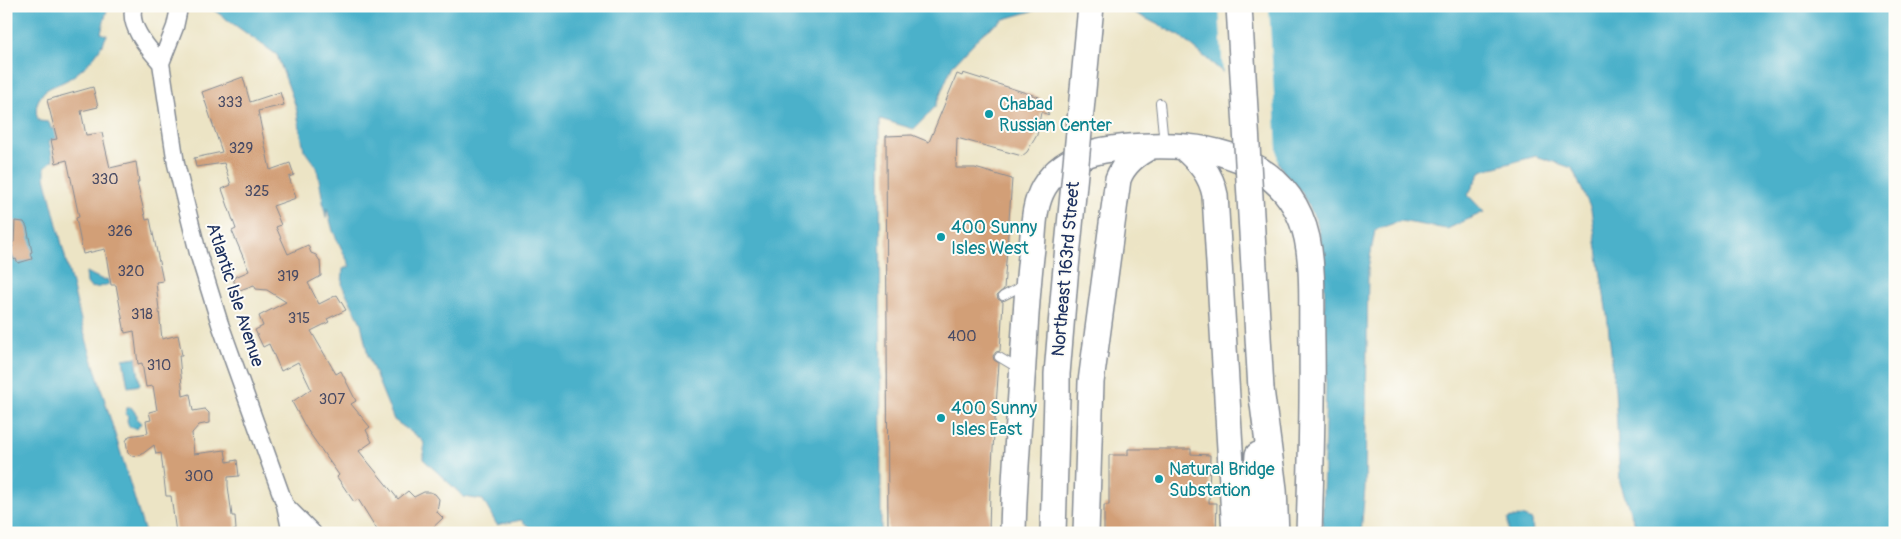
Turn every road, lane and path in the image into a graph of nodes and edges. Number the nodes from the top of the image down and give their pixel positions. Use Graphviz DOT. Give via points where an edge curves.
graph roads {
  1 [pos="134,6"];
  2 [pos="176,6"];
  3 [pos="1091,6"];
  4 [pos="1239,6"];
  5 [pos="160,63"];
  6 [pos="1160,103"];
  7 [pos="1166,146"];
  8 [pos="1028,283"];
  9 [pos="1003,296"];
  10 [pos="999,358"];
  11 [pos="1023,371"];
  12 [pos="1261,389"];
  13 [pos="285,505"];
  14 [pos="291,533"];
  15 [pos="312,533"];
  16 [pos="1013,533"];
  17 [pos="1053,533"];
  18 [pos="1086,533"];
  19 [pos="1235,533"];
  20 [pos="1257,533"];
  21 [pos="1276,533"];
  22 [pos="1309,533"];
  1 -- 5 [label="street, Atlantic Isle Avenue" via="134,24"];
  2 -- 5 [label="street" via="175,27"];
  3 -- 17 [label="main road, Northeast 163rd Street, bridge" via="1057,374"];
  4 -- 12 [label="main road, bridge"];
  5 -- 13 [label="street, Atlantic Isle Avenue" via="176,164 198,253"];
  6 -- 7 [label="lane"];
  7 -- 8 [label="main road" via="1114,148 1086,154 1066,164 1050,179 1036,209"];
  7 -- 18 [label="main road" via="1129,161 1118,179 1091,382"];
  7 -- 19 [label="main road" via="1206,171 1215,195"];
  7 -- 22 [label="main road" via="1211,150 1250,163 1289,198 1303,227 1310,259 1312,458"];
  8 -- 9 [label="lane"];
  8 -- 11 [label="main road"];
  10 -- 11 [label="lane"];
  11 -- 16 [label="main road"];
  12 -- 20 [label="main road"];
  12 -- 21 [label="main road" via="1274,489"];
  13 -- 14 [label="street, Atlantic Isle Avenue"];
  13 -- 15 [label="street"];
}
